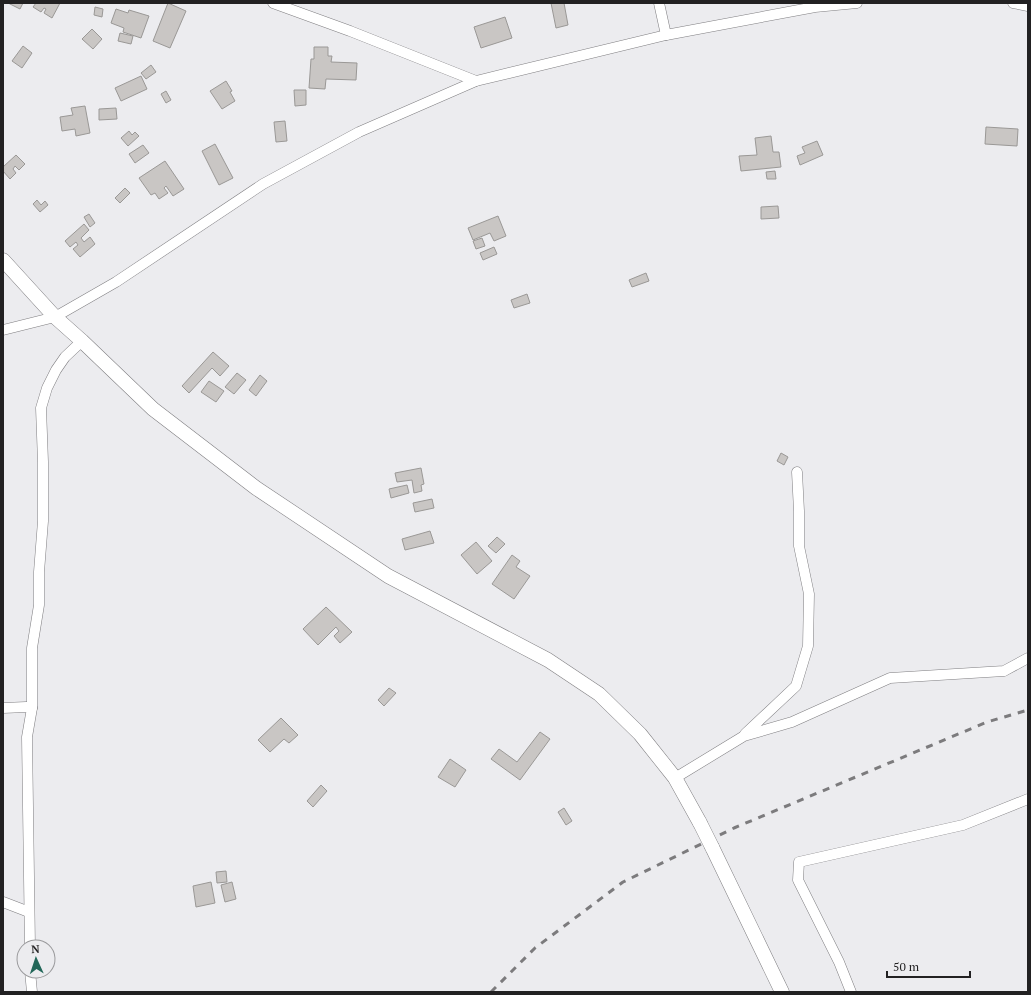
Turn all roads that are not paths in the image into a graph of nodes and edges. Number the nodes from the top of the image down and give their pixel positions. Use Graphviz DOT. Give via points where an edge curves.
graph roads {
  1 [pos="659,3"];
  2 [pos="857,3"];
  3 [pos="1013,3"];
  4 [pos="277,4"];
  5 [pos="1028,6"];
  6 [pos="666,35"];
  7 [pos="476,81"];
  8 [pos="3,260"];
  9 [pos="54,317"];
  10 [pos="3,330"];
  11 [pos="82,341"];
  12 [pos="797,472"];
  13 [pos="1028,658"];
  14 [pos="3,708"];
  15 [pos="32,708"];
  16 [pos="744,736"];
  17 [pos="675,778"];
  18 [pos="1028,799"];
  19 [pos="3,902"];
  20 [pos="29,912"];
  21 [pos="30,939"];
  22 [pos="31,979"];
  23 [pos="32,992"];
  24 [pos="782,992"];
  25 [pos="851,992"];
  1 -- 6 [label="street"];
  2 -- 6 [label="street" via="815,7"];
  3 -- 5 [label="street"];
  4 -- 7 [label="street"];
  6 -- 7 [label="street"];
  7 -- 9 [label="street" via="359,132 263,184 116,282"];
  8 -- 9 [label="main road"];
  9 -- 10 [label="street"];
  9 -- 11 [label="main road"];
  11 -- 15 [label="street" via="62,361 47,388 40,408 43,521 39,605 32,648"];
  11 -- 17 [label="main road" via="153,409 256,488 388,576 548,660 599,694 640,734"];
  12 -- 16 [label="street" via="799,546 809,594 808,646 796,686"];
  13 -- 16 [label="street" via="1004,671 890,678 792,722"];
  14 -- 15 [label="street"];
  15 -- 20 [label="street" via="28,737"];
  16 -- 17 [label="street"];
  17 -- 24 [label="main road, bridge" via="700,823"];
  18 -- 25 [label="street" via="963,825 800,862 798,880"];
  19 -- 20 [label="street"];
  20 -- 21 [label="street"];
  22 -- 23 [label="street"];
}
